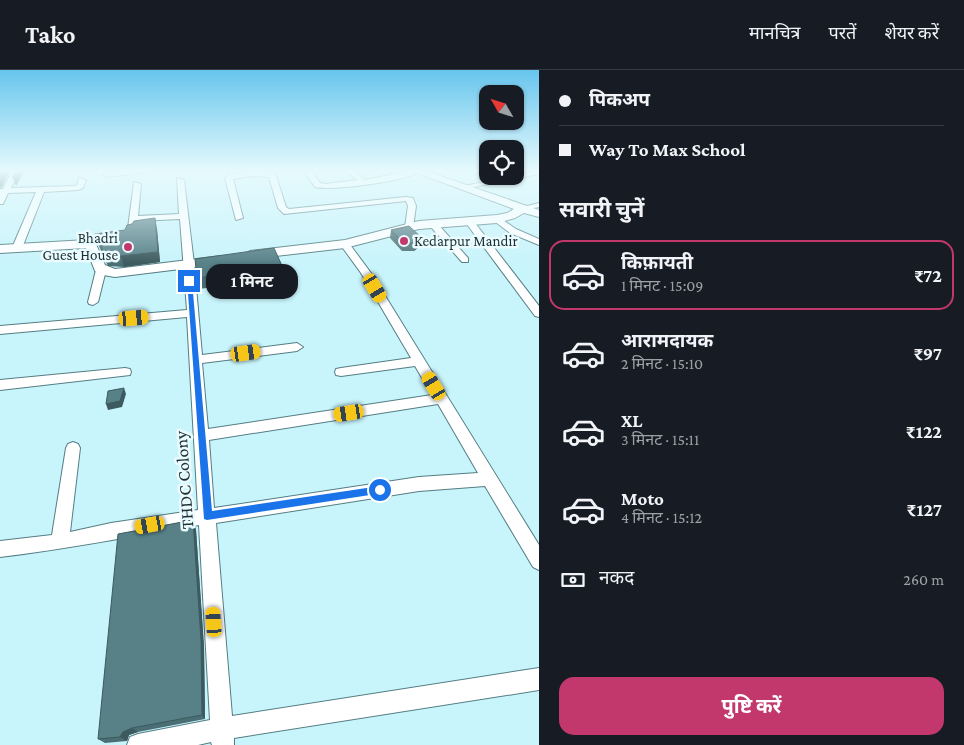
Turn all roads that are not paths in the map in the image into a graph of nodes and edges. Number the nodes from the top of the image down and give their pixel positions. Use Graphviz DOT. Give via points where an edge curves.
graph roads {
  1 [pos="35,202"];
  2 [pos="135,202"];
  3 [pos="181,202"];
  4 [pos="235,202"];
  5 [pos="280,202"];
  6 [pos="394,202"];
  7 [pos="410,202"];
  8 [pos="505,202"];
  9 [pos="539,205"];
  10 [pos="523,208"];
  11 [pos="539,214"];
  12 [pos="182,216"];
  13 [pos="239,218"];
  14 [pos="133,219"];
  15 [pos="497,219"];
  16 [pos="469,221"];
  17 [pos="433,224"];
  18 [pos="409,227"];
  19 [pos="131,231"];
  20 [pos="539,242"];
  21 [pos="345,244"];
  22 [pos="17,248"];
  23 [pos="0,249"];
  24 [pos="465,260"];
  25 [pos="188,264"];
  26 [pos="101,270"];
  27 [pos="93,302"];
  28 [pos="191,313"];
  29 [pos="539,314"];
  30 [pos="0,330"];
  31 [pos="297,347"];
  32 [pos="419,361"];
  33 [pos="195,366"];
  34 [pos="125,372"];
  35 [pos="341,372"];
  36 [pos="2,385"];
  37 [pos="0,399"];
  38 [pos="441,399"];
  39 [pos="202,436"];
  40 [pos="73,448"];
  41 [pos="490,479"];
  42 [pos="207,516"];
  43 [pos="60,542"];
  44 [pos="0,549"];
  45 [pos="539,561"];
  46 [pos="539,679"];
  47 [pos="222,737"];
  48 [pos="138,745"];
  1 -- 22 [label="street"];
  2 -- 14 [label="street"];
  3 -- 12 [label="street, THDC Colony"];
  4 -- 13 [label="street"];
  5 -- 6 [label="street" via="282,208 290,213"];
  7 -- 18 [label="street"];
  8 -- 10 [label="street"];
  9 -- 10 [label="street"];
  10 -- 11 [label="street"];
  10 -- 15 [label="street" via="511,216"];
  12 -- 14 [label="street"];
  12 -- 25 [label="street, THDC Colony"];
  14 -- 19 [label="street"];
  15 -- 16 [label="street"];
  15 -- 20 [label="street" via="513,231"];
  16 -- 17 [label="street"];
  16 -- 29 [label="street"];
  17 -- 18 [label="street"];
  17 -- 24 [label="street"];
  18 -- 21 [label="street"];
  21 -- 25 [label="street"];
  21 -- 32 [label="street"];
  22 -- 23 [label="street"];
  22 -- 26 [label="street" via="90,245"];
  25 -- 26 [label="street" via="124,272"];
  25 -- 28 [label="street, THDC Colony"];
  26 -- 27 [label="street"];
  28 -- 30 [label="street"];
  28 -- 33 [label="street, THDC Colony"];
  31 -- 33 [label="street"];
  32 -- 35 [label="street"];
  32 -- 38 [label="street"];
  33 -- 39 [label="street, THDC Colony"];
  34 -- 36 [label="street"];
  36 -- 37 [label="street"];
  38 -- 39 [label="street"];
  38 -- 41 [label="street"];
  39 -- 42 [label="street, THDC Colony"];
  40 -- 43 [label="street"];
  41 -- 42 [label="street" via="419,484"];
  41 -- 45 [label="street"];
  42 -- 43 [label="street"];
  42 -- 47 [label="street, THDC Colony"];
  43 -- 44 [label="street"];
  46 -- 47 [label="street"];
  47 -- 48 [label="street"];
}
